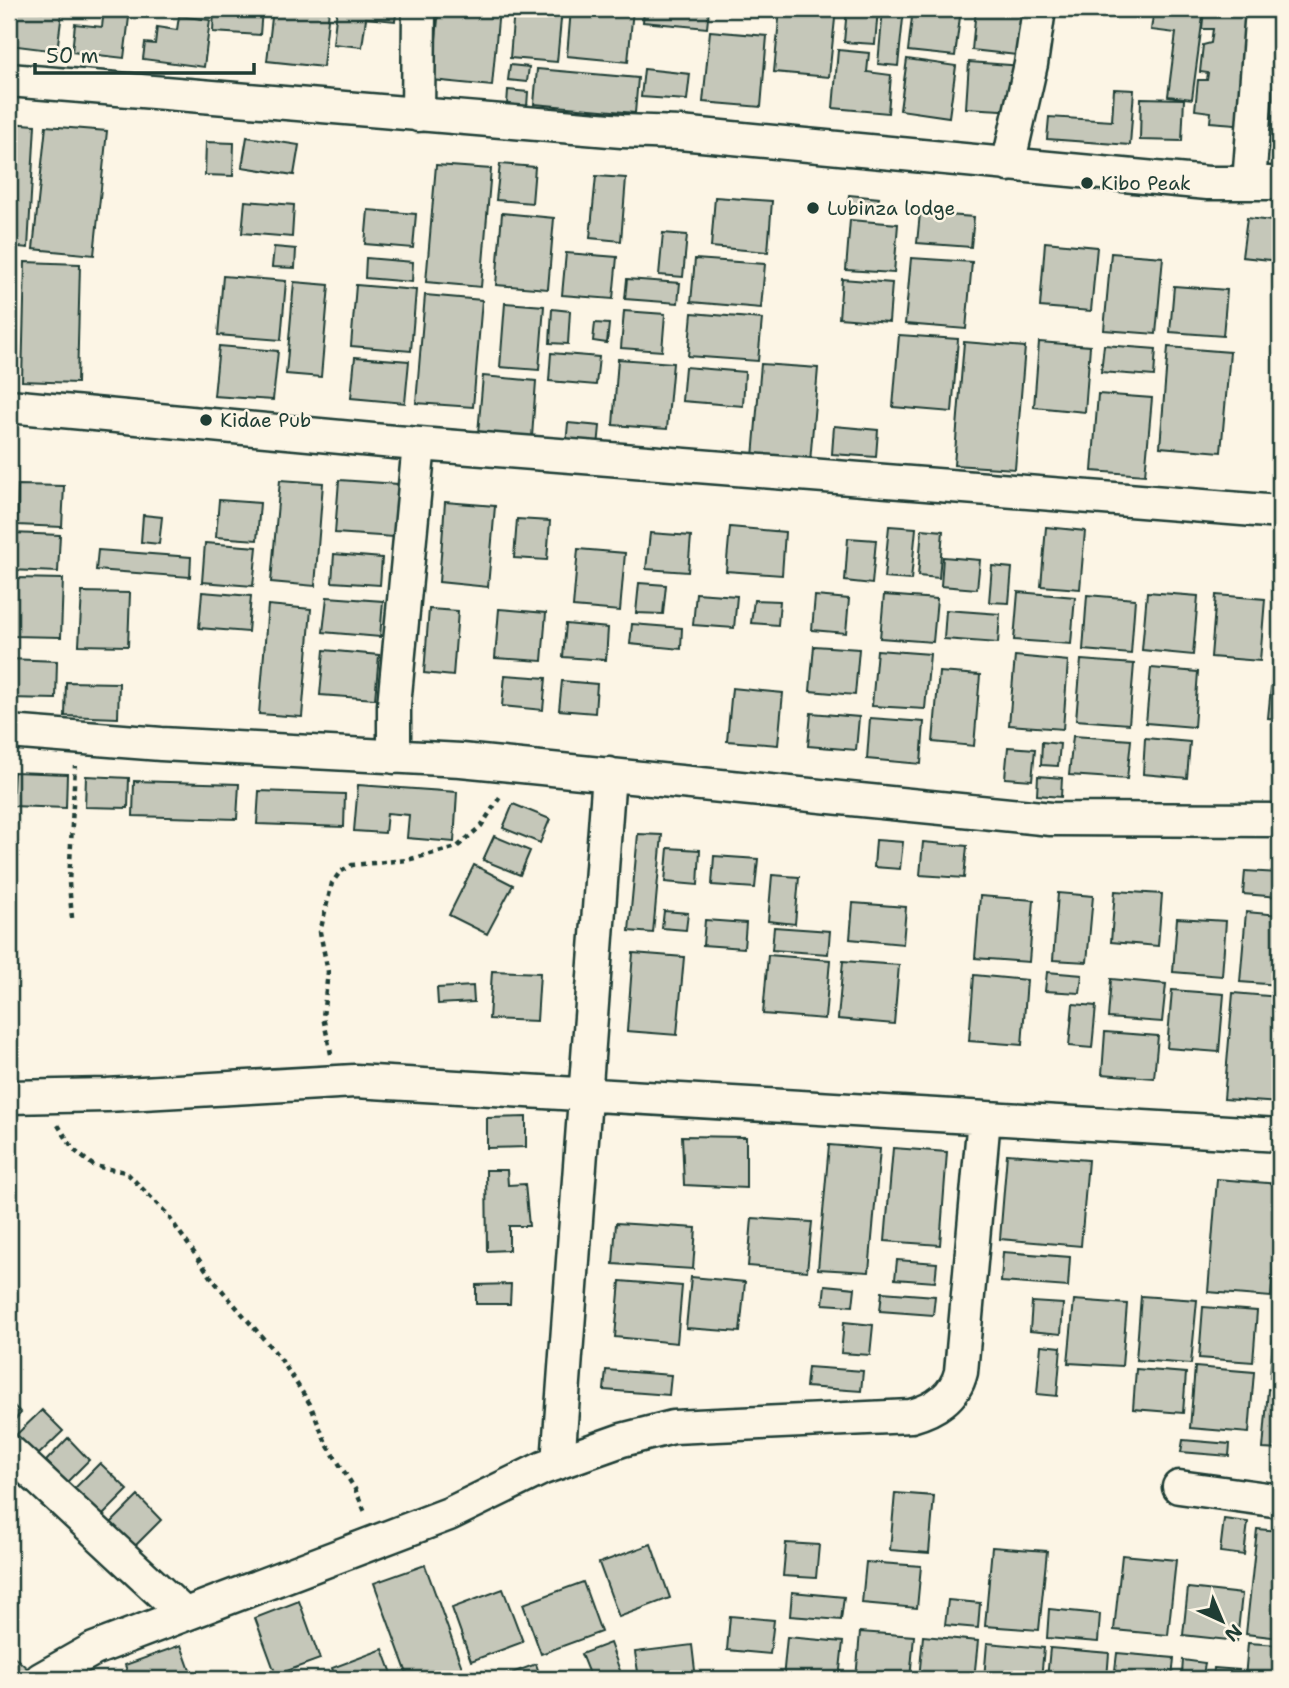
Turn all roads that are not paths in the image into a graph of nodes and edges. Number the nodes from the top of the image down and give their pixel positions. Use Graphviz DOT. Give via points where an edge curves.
graph roads {
  1 [pos="419,9"];
  2 [pos="1039,9"];
  3 [pos="1261,23"];
  4 [pos="9,80"];
  5 [pos="418,115"];
  6 [pos="1008,165"];
  7 [pos="1249,183"];
  8 [pos="1280,183"];
  9 [pos="9,406"];
  10 [pos="419,444"];
  11 [pos="1280,512"];
  12 [pos="9,732"];
  13 [pos="394,757"];
  14 [pos="609,774"];
  15 [pos="1280,820"];
  16 [pos="587,1092"];
  17 [pos="18,1098"];
  18 [pos="984,1118"];
  19 [pos="1280,1135"];
  20 [pos="9,1451"];
  21 [pos="558,1463"];
  22 [pos="1179,1487"];
  23 [pos="1280,1501"];
  24 [pos="183,1613"];
  25 [pos="41,1679"];
  1 -- 5 [label="street"];
  2 -- 6 [label="street"];
  3 -- 7 [label="street"];
  4 -- 5 [label="street"];
  5 -- 6 [label="street" via="680,133"];
  6 -- 7 [label="street"];
  7 -- 8 [label="street"];
  9 -- 10 [label="street"];
  10 -- 11 [label="street"];
  10 -- 13 [label="street" via="394,705"];
  12 -- 13 [label="street"];
  13 -- 14 [label="street"];
  14 -- 15 [label="street" via="1051,819"];
  14 -- 16 [label="street"];
  16 -- 17 [label="street" via="339,1082"];
  16 -- 18 [label="street"];
  16 -- 21 [label="street"];
  18 -- 19 [label="street"];
  18 -- 21 [label="street" via="961,1372 945,1400 911,1416 673,1427"];
  20 -- 24 [label="street"];
  21 -- 24 [label="street" via="449,1514"];
  22 -- 23 [label="street"];
  24 -- 25 [label="street" via="94,1649"];
}
